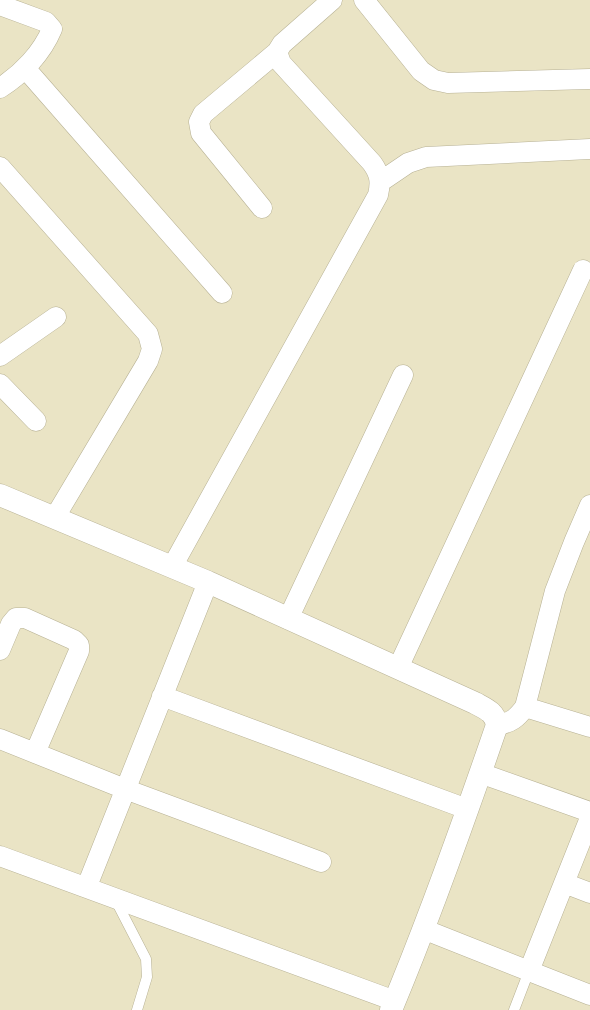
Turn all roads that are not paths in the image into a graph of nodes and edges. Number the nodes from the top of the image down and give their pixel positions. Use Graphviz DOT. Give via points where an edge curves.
graph roads {
  1 [pos="332,0"];
  2 [pos="364,0"];
  3 [pos="0,5"];
  4 [pos="277,52"];
  5 [pos="25,68"];
  6 [pos="590,79"];
  7 [pos="0,88"];
  8 [pos="590,149"];
  9 [pos="0,167"];
  10 [pos="380,182"];
  11 [pos="262,208"];
  12 [pos="583,270"];
  13 [pos="222,293"];
  14 [pos="56,317"];
  15 [pos="0,356"];
  16 [pos="403,374"];
  17 [pos="0,384"];
  18 [pos="36,421"];
  19 [pos="0,495"];
  20 [pos="590,505"];
  21 [pos="56,517"];
  22 [pos="582,545"];
  23 [pos="172,568"];
  24 [pos="208,582"];
  25 [pos="288,619"];
  26 [pos="0,650"];
  27 [pos="398,668"];
  28 [pos="162,696"];
  29 [pos="525,707"];
  30 [pos="497,725"];
  31 [pos="590,727"];
  32 [pos="0,739"];
  33 [pos="35,752"];
  34 [pos="480,773"];
  35 [pos="125,789"];
  36 [pos="467,809"];
  37 [pos="590,812"];
  38 [pos="590,818"];
  39 [pos="0,856"];
  40 [pos="321,862"];
  41 [pos="564,883"];
  42 [pos="87,886"];
  43 [pos="590,893"];
  44 [pos="114,897"];
  45 [pos="423,929"];
  46 [pos="529,971"];
  47 [pos="590,995"];
  48 [pos="393,1005"];
  49 [pos="137,1010"];
  50 [pos="514,1010"];
  1 -- 4 [label="street" via="282,44"];
  2 -- 6 [label="street" via="422,71 434,80 448,83"];
  3 -- 5 [label="street" via="46,22 52,29"];
  4 -- 10 [label="street" via="281,63 372,163 378,172"];
  4 -- 11 [label="street" via="203,114 199,122 201,133"];
  5 -- 7 [label="street"];
  5 -- 13 [label="street"];
  8 -- 10 [label="street" via="426,157 408,163"];
  9 -- 21 [label="street" via="148,334 152,349 148,361"];
  10 -- 23 [label="street" via="378,195"];
  12 -- 27 [label="street"];
  14 -- 15 [label="street"];
  16 -- 25 [label="street"];
  17 -- 18 [label="street"];
  19 -- 21 [label="street"];
  20 -- 22 [label="street"];
  21 -- 23 [label="street"];
  22 -- 29 [label="street" via="549,612"];
  23 -- 24 [label="street"];
  24 -- 25 [label="street"];
  24 -- 28 [label="street"];
  25 -- 27 [label="street"];
  26 -- 33 [label="street" via="16,618 25,618 74,640 79,645 79,651"];
  27 -- 30 [label="street" via="491,711 496,717"];
  28 -- 35 [label="street"];
  28 -- 36 [label="street"];
  29 -- 30 [label="street" via="516,719 508,724"];
  29 -- 31 [label="street"];
  30 -- 34 [label="street"];
  32 -- 33 [label="street"];
  33 -- 35 [label="street"];
  34 -- 36 [label="street"];
  34 -- 37 [label="street"];
  35 -- 40 [label="street"];
  35 -- 42 [label="street"];
  36 -- 45 [label="street"];
  38 -- 41 [label="street"];
  39 -- 42 [label="street"];
  41 -- 43 [label="street"];
  41 -- 46 [label="street"];
  42 -- 44 [label="street"];
  44 -- 48 [label="street"];
  44 -- 49 [label="lane" via="146,959 147,977"];
  45 -- 46 [label="street"];
  45 -- 48 [label="street"];
  46 -- 47 [label="street"];
  46 -- 50 [label="lane"];
}
